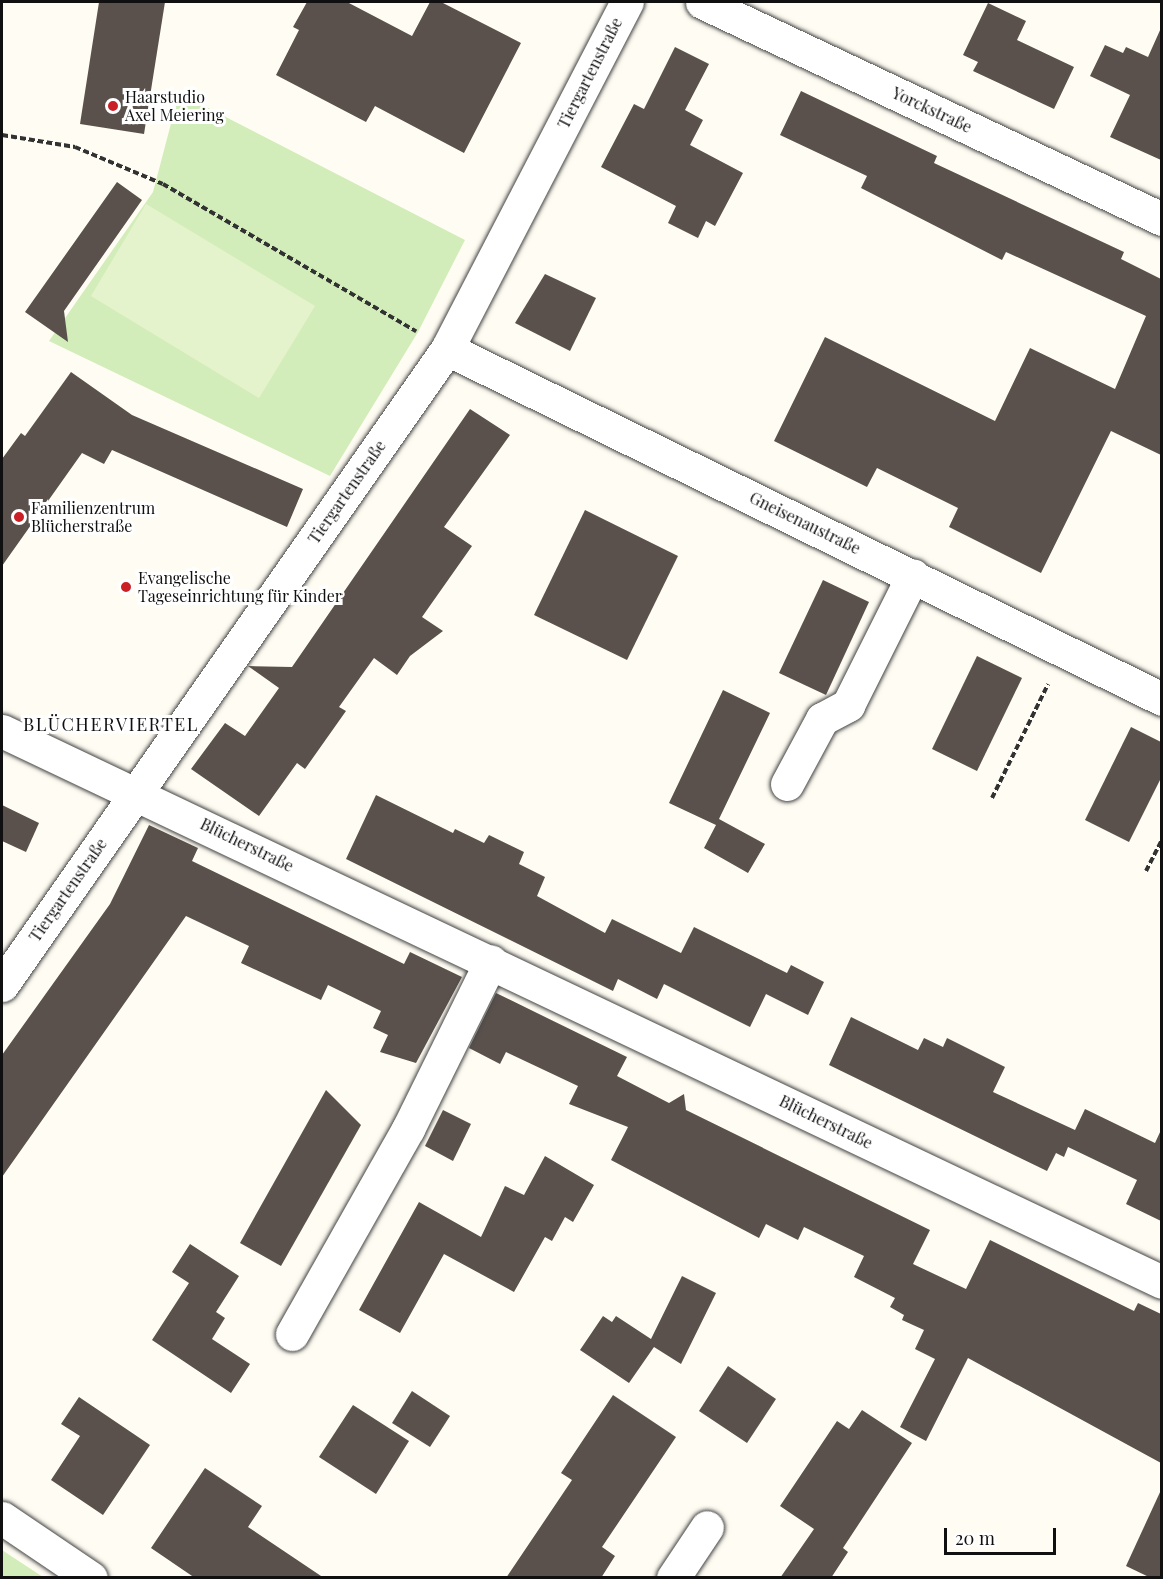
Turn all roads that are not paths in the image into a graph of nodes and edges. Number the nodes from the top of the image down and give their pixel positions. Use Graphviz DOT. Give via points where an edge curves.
graph roads {
  1 [pos="627,2"];
  2 [pos="702,2"];
  3 [pos="1161,219"];
  4 [pos="447,349"];
  5 [pos="913,575"];
  6 [pos="1161,699"];
  7 [pos="2,731"];
  8 [pos="787,784"];
  9 [pos="136,792"];
  10 [pos="490,961"];
  11 [pos="2,985"];
  12 [pos="1161,1282"];
  13 [pos="292,1334"];
  14 [pos="2,1518"];
  15 [pos="707,1527"];
  16 [pos="91,1578"];
  17 [pos="673,1578"];
  1 -- 4 [label="street, Tiergartenstraße"];
  2 -- 3 [label="street, Yorckstraße"];
  4 -- 5 [label="street, Gneisenaustraße"];
  4 -- 9 [label="street, Tiergartenstraße"];
  5 -- 6 [label="street, Gneisenaustraße"];
  5 -- 8 [label="street" via="848,705 822,719"];
  7 -- 9 [label="street, Blücherstraße"];
  9 -- 10 [label="street, Blücherstraße"];
  9 -- 11 [label="street, Tiergartenstraße"];
  10 -- 12 [label="street, Blücherstraße"];
  10 -- 13 [label="street" via="408,1129"];
  14 -- 16 [label="street"];
  15 -- 17 [label="street"];
}
